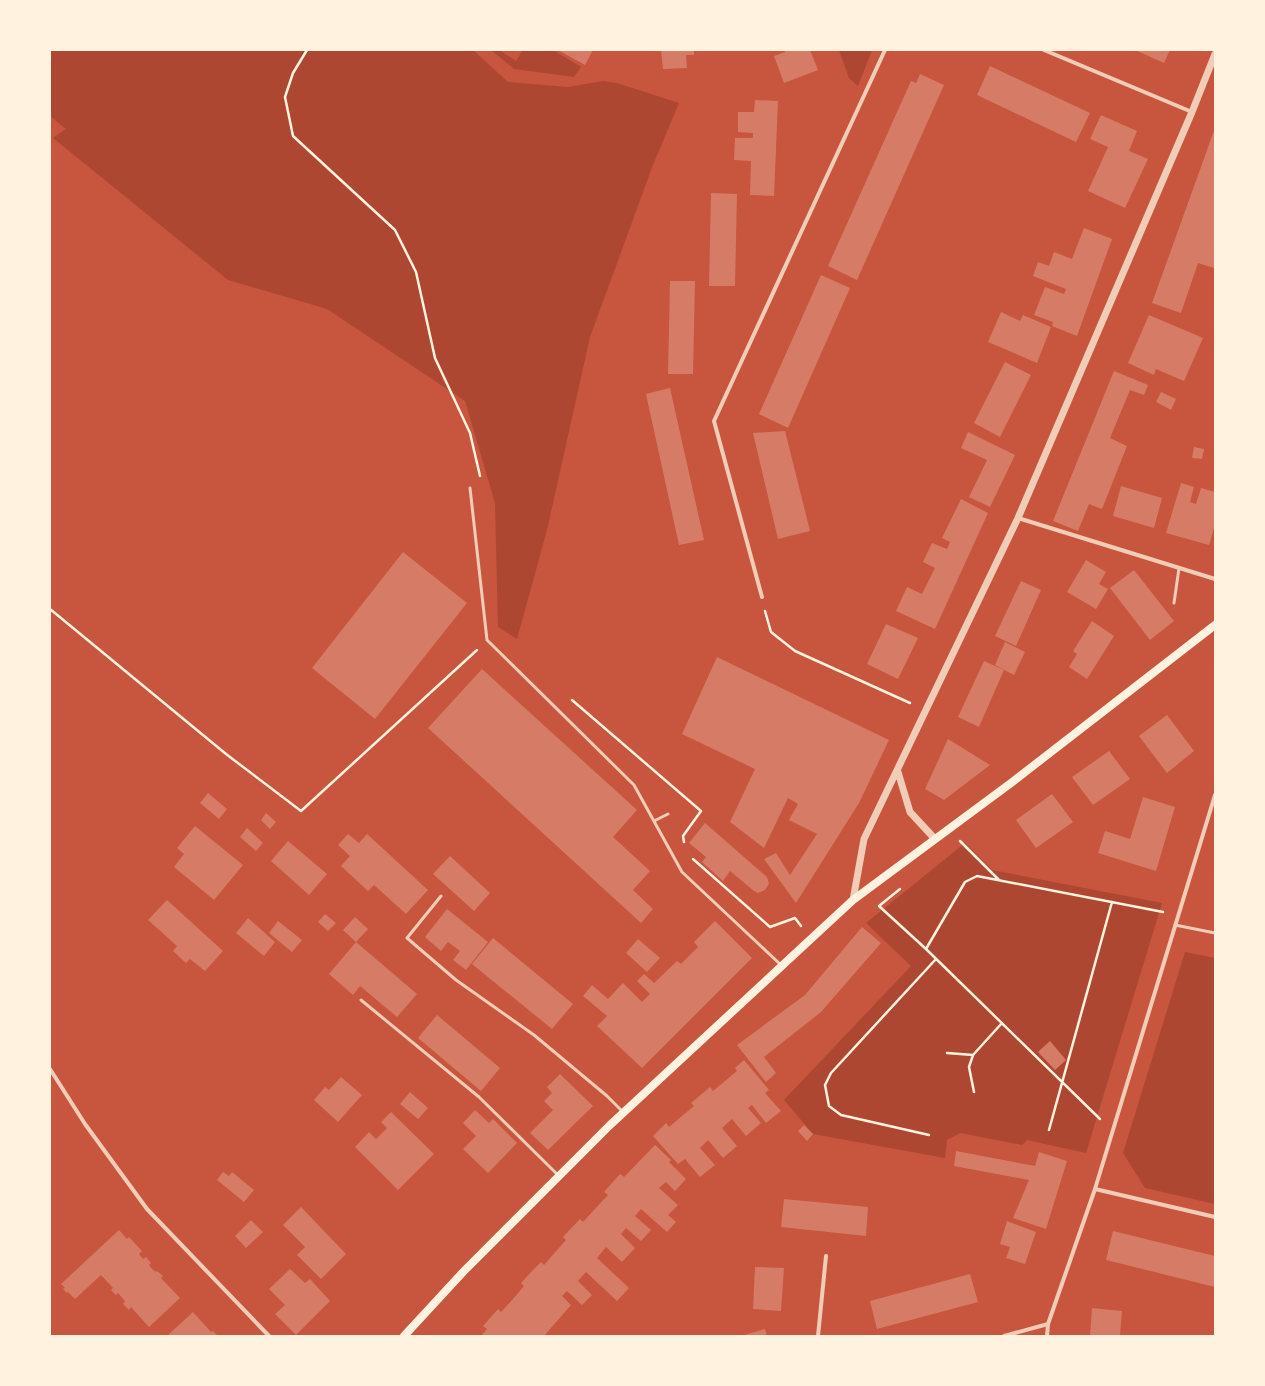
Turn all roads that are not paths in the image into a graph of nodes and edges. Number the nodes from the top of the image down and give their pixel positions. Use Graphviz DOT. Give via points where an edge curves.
graph roads {
  1 [pos="885,50"];
  2 [pos="1044,50"];
  3 [pos="1215,54"];
  4 [pos="1192,112"];
  5 [pos="470,488"];
  6 [pos="1018,518"];
  7 [pos="1179,568"];
  8 [pos="1215,579"];
  9 [pos="762,597"];
  10 [pos="1174,603"];
  11 [pos="1215,625"];
  12 [pos="898,772"];
  13 [pos="1215,795"];
  14 [pos="668,814"];
  15 [pos="654,821"];
  16 [pos="935,839"];
  17 [pos="441,896"];
  18 [pos="853,900"];
  19 [pos="1175,925"];
  20 [pos="1215,933"];
  21 [pos="782,966"];
  22 [pos="361,1000"];
  23 [pos="50,1069"];
  24 [pos="624,1113"];
  25 [pos="559,1176"];
  26 [pos="1095,1189"];
  27 [pos="1215,1217"];
  28 [pos="826,1256"];
  29 [pos="1048,1324"];
  30 [pos="269,1336"];
  31 [pos="404,1336"];
  32 [pos="818,1336"];
  33 [pos="1004,1336"];
  34 [pos="1047,1336"];
  1 -- 9 [label="street" via="714,421"];
  2 -- 4 [label="street"];
  3 -- 4 [label="street"];
  4 -- 6 [label="street"];
  5 -- 15 [label="lane" via="487,640 634,785"];
  6 -- 7 [label="street"];
  6 -- 12 [label="street"];
  7 -- 8 [label="street"];
  7 -- 10 [label="lane"];
  11 -- 16 [label="main road"];
  12 -- 16 [label="street" via="910,812"];
  12 -- 18 [label="street" via="864,839"];
  13 -- 19 [label="street"];
  14 -- 15 [label="lane"];
  15 -- 21 [label="lane" via="682,872"];
  16 -- 18 [label="main road"];
  17 -- 24 [label="lane" via="407,938 456,980 534,1035"];
  18 -- 21 [label="main road"];
  19 -- 20 [label="lane"];
  19 -- 26 [label="street"];
  21 -- 24 [label="main road"];
  22 -- 25 [label="lane" via="479,1097"];
  23 -- 30 [label="street" via="84,1124 147,1209"];
  24 -- 25 [label="main road"];
  25 -- 31 [label="main road" via="464,1271"];
  26 -- 27 [label="street"];
  26 -- 29 [label="street"];
  28 -- 32 [label="street"];
  29 -- 33 [label="street"];
  29 -- 34 [label="street"];
}
